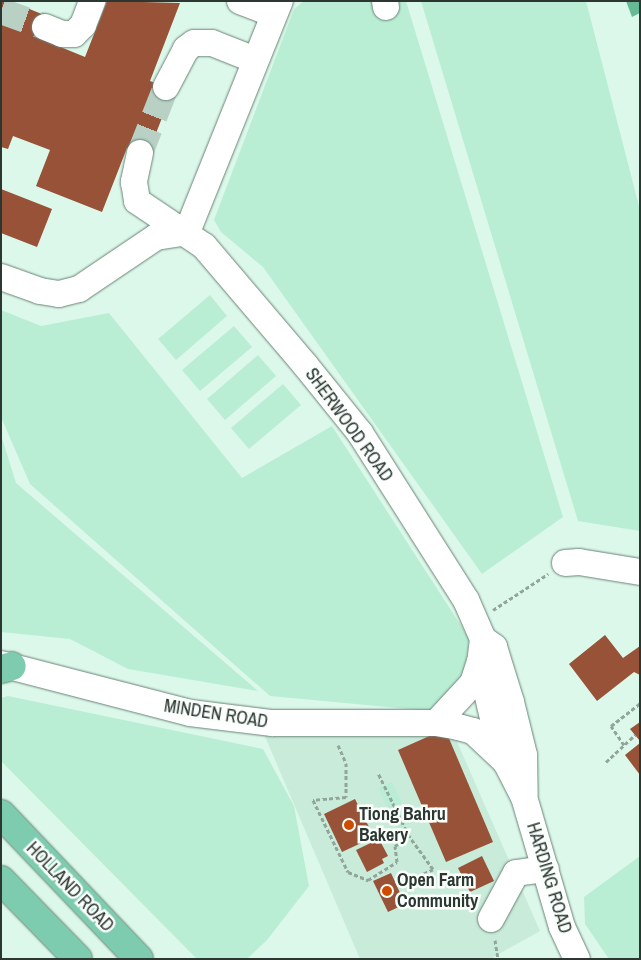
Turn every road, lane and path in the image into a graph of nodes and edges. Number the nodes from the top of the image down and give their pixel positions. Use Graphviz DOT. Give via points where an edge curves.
graph roads {
  1 [pos="92,1"];
  2 [pos="240,1"];
  3 [pos="277,8"];
  4 [pos="45,27"];
  5 [pos="255,60"];
  6 [pos="166,87"];
  7 [pos="140,153"];
  8 [pos="187,232"];
  9 [pos="1,277"];
  10 [pos="565,563"];
  11 [pos="640,572"];
  12 [pos="482,650"];
  13 [pos="5,666"];
  14 [pos="640,703"];
  15 [pos="500,705"];
  16 [pos="436,724"];
  17 [pos="635,736"];
  18 [pos="335,737"];
  19 [pos="624,745"];
  20 [pos="506,762"];
  21 [pos="606,762"];
  22 [pos="378,774"];
  23 [pos="524,797"];
  24 [pos="1,814"];
  25 [pos="409,836"];
  26 [pos="546,869"];
  27 [pos="1,880"];
  28 [pos="400,884"];
  29 [pos="491,920"];
  30 [pos="78,959"];
  31 [pos="139,959"];
  32 [pos="577,959"];
  1 -- 4 [label="street" via="83,25 74,34 62,34"];
  2 -- 3 [label="street"];
  3 -- 5 [label="street"];
  5 -- 6 [label="street" via="212,43 194,43 186,49"];
  5 -- 8 [label="street"];
  7 -- 8 [label="street, SHERWOOD ROAD" via="134,182 137,201"];
  8 -- 9 [label="street" via="156,237 72,291 59,294 40,291"];
  8 -- 12 [label="street, SHERWOOD ROAD" via="221,263 360,433 466,600"];
  10 -- 11 [label="street" via="579,562"];
  12 -- 15 [label="street, SHERWOOD ROAD"];
  12 -- 16 [label="street" via="473,683"];
  13 -- 16 [label="street, MINDEN ROAD" via="160,707 199,714 272,723"];
  14 -- 19 [label="path" via="611,726"];
  15 -- 16 [label="street, MINDEN ROAD"];
  15 -- 20 [label="street, HARDING ROAD"];
  15 -- 23 [label="street, HARDING ROAD" via="524,755"];
  16 -- 20 [label="street, MINDEN ROAD" via="473,731"];
  17 -- 19 [label="path"];
  18 -- 25 [label="path" via="346,763 346,797 313,800 348,872 368,880 397,862 395,846"];
  19 -- 21 [label="path"];
  20 -- 23 [label="street, HARDING ROAD"];
  22 -- 25 [label="path"];
  23 -- 26 [label="street, HARDING ROAD"];
  24 -- 31 [label="main road, HOLLAND ROAD"];
  25 -- 28 [label="path" via="433,869"];
  26 -- 29 [label="street" via="516,873"];
  26 -- 32 [label="street, HARDING ROAD" via="562,927"];
  27 -- 30 [label="main road"];
}
